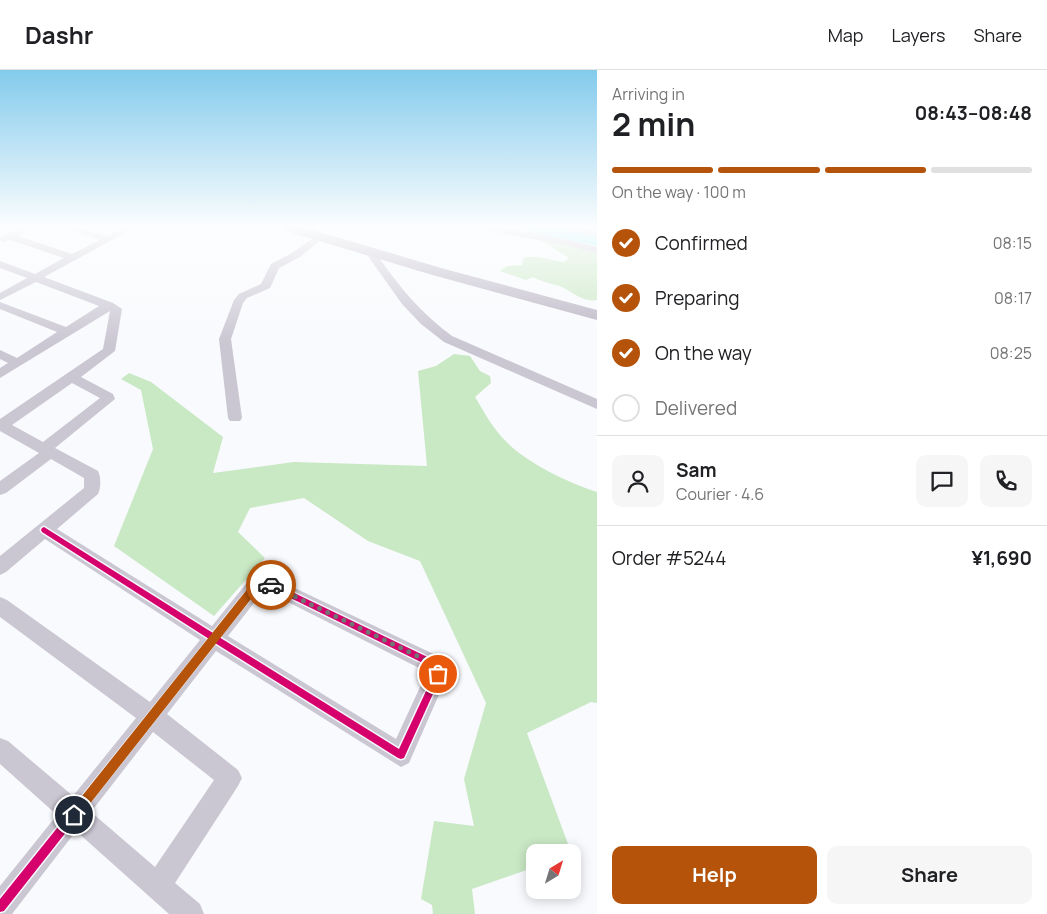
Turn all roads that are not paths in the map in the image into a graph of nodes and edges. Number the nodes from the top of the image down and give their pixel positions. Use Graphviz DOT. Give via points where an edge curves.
graph roads {
  1 [pos="6,266"];
  2 [pos="58,266"];
  3 [pos="275,266"];
  4 [pos="380,266"];
  5 [pos="423,266"];
  6 [pos="37,278"];
  7 [pos="0,297"];
  8 [pos="0,305"];
  9 [pos="110,305"];
  10 [pos="597,315"];
  11 [pos="67,332"];
  12 [pos="0,354"];
  13 [pos="18,363"];
  14 [pos="0,374"];
  15 [pos="70,377"];
  16 [pos="597,404"];
  17 [pos="235,418"];
  18 [pos="0,426"];
  19 [pos="47,450"];
  20 [pos="0,489"];
  21 [pos="44,530"];
  22 [pos="0,567"];
  23 [pos="0,606"];
  24 [pos="214,638"];
  25 [pos="152,716"];
  26 [pos="0,749"];
  27 [pos="74,815"];
  28 [pos="158,886"];
  29 [pos="0,907"];
  30 [pos="190,914"];
  1 -- 6 [label="street"];
  2 -- 6 [label="street"];
  3 -- 17 [label="street" via="266,286 245,294 238,302 225,338"];
  4 -- 16 [label="street" via="400,297 430,327 448,339"];
  5 -- 10 [label="main road"];
  6 -- 7 [label="street"];
  6 -- 9 [label="street"];
  8 -- 11 [label="street"];
  9 -- 11 [label="street"];
  9 -- 15 [label="street" via="116,309 109,350"];
  11 -- 13 [label="street"];
  12 -- 13 [label="street"];
  13 -- 14 [label="street"];
  15 -- 18 [label="street"];
  15 -- 19 [label="street" via="108,396 108,399"];
  18 -- 19 [label="street"];
  19 -- 20 [label="street"];
  19 -- 21 [label="street" via="92,476 93,484 92,490"];
  21 -- 22 [label="street"];
  21 -- 24 [label="street"];
  23 -- 25 [label="street"];
  24 -- 24 [label="street" via="261,580 438,666 438,674 401,755"];
  24 -- 25 [label="street"];
  25 -- 27 [label="street"];
  25 -- 28 [label="street" via="230,778"];
  26 -- 27 [label="street"];
  27 -- 28 [label="street"];
  27 -- 29 [label="street"];
  28 -- 30 [label="street"];
}
